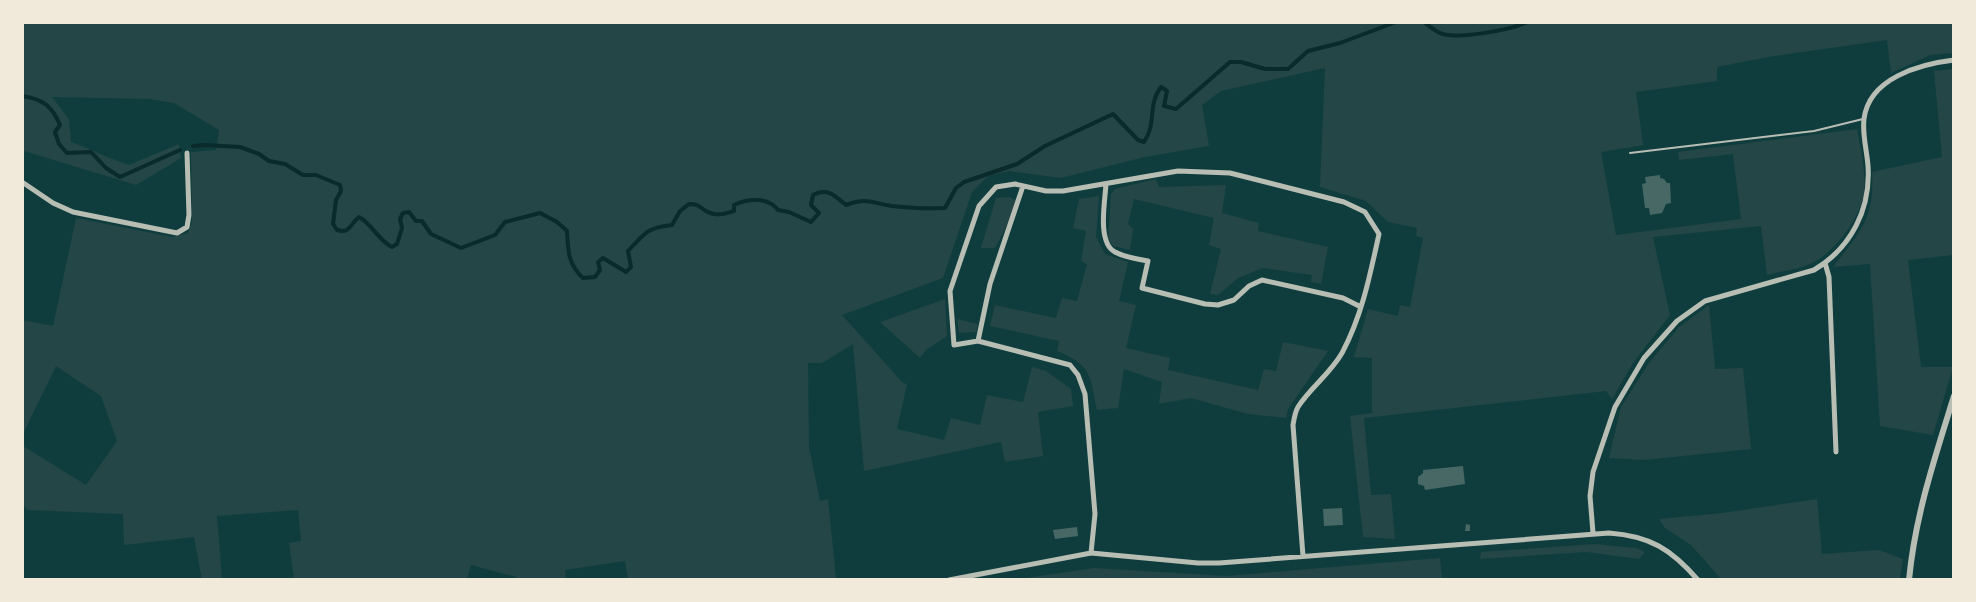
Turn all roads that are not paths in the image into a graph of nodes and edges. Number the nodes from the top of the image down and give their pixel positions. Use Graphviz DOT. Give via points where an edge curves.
graph roads {
  1 [pos="1953,60"];
  2 [pos="1863,119"];
  3 [pos="187,153"];
  4 [pos="1630,153"];
  5 [pos="22,182"];
  6 [pos="1106,184"];
  7 [pos="1023,186"];
  8 [pos="1825,263"];
  9 [pos="1361,307"];
  10 [pos="978,341"];
  11 [pos="1953,396"];
  12 [pos="1836,452"];
  13 [pos="1593,532"];
  14 [pos="1091,554"];
  15 [pos="1303,556"];
  16 [pos="949,579"];
  17 [pos="1698,579"];
  18 [pos="1909,579"];
  1 -- 2 [label="street" via="1922,65 1899,75 1878,91"];
  2 -- 4 [label="lane" via="1814,130"];
  2 -- 8 [label="street" via="1869,185 1865,206 1852,236"];
  3 -- 5 [label="street" via="189,215 187,227 177,233 73,212"];
  6 -- 7 [label="street" via="1063,191"];
  6 -- 9 [label="street" via="1106,244 1114,252 1148,261 1142,288 1218,305 1234,300 1262,280 1343,298"];
  6 -- 9 [label="street" via="1178,171 1230,174 1344,202 1365,212 1379,234"];
  7 -- 10 [label="street" via="990,284"];
  7 -- 10 [label="street" via="996,187 979,206 950,291 954,345"];
  8 -- 12 [label="street" via="1829,277"];
  8 -- 13 [label="street" via="1814,270 1705,300 1677,321 1644,358 1615,407 1593,472"];
  9 -- 15 [label="street" via="1341,355 1298,408 1293,425"];
  10 -- 14 [label="street" via="1070,365 1078,375 1085,394 1094,484"];
  11 -- 18 [label="street" via="1921,505"];
  13 -- 15 [label="street"];
  13 -- 17 [label="street" via="1642,538 1681,561"];
  14 -- 15 [label="street" via="1198,563"];
  14 -- 16 [label="street"];
}
